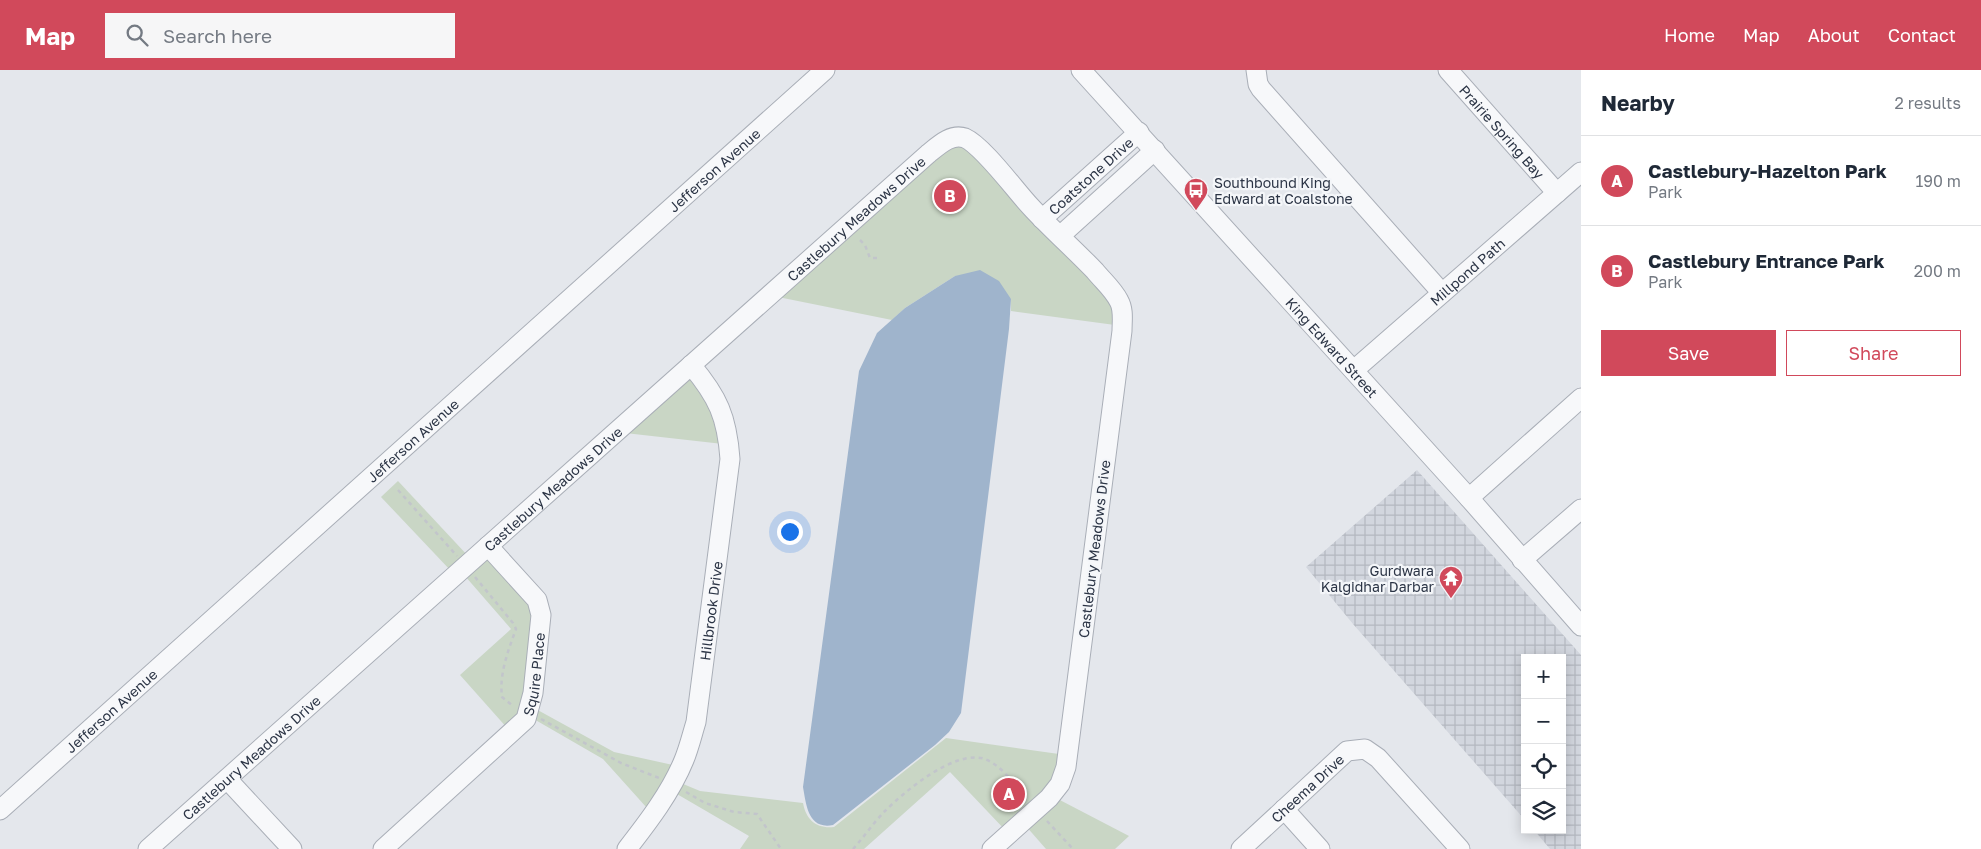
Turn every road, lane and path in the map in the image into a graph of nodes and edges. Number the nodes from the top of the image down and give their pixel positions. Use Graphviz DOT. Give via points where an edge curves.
graph roads {
  1 [pos="825,70"];
  2 [pos="1081,70"];
  3 [pos="1256,70"];
  4 [pos="1448,70"];
  5 [pos="1139,132"];
  6 [pos="1155,150"];
  7 [pos="1581,172"];
  8 [pos="1558,193"];
  9 [pos="1042,219"];
  10 [pos="1061,236"];
  11 [pos="860,240"];
  12 [pos="881,258"];
  13 [pos="1442,293"];
  14 [pos="691,365"];
  15 [pos="1354,370"];
  16 [pos="1581,398"];
  17 [pos="398,490"];
  18 [pos="1469,498"];
  19 [pos="1581,509"];
  20 [pos="488,546"];
  21 [pos="1522,560"];
  22 [pos="466,566"];
  23 [pos="1581,626"];
  24 [pos="528,712"];
  25 [pos="227,779"];
  26 [pos="672,785"];
  27 [pos="1036,809"];
  28 [pos="1284,809"];
  29 [pos="0,810"];
  30 [pos="779,848"];
  31 [pos="1457,848"];
  32 [pos="148,849"];
  33 [pos="292,849"];
  34 [pos="384,849"];
  35 [pos="627,849"];
  36 [pos="853,849"];
  37 [pos="992,849"];
  38 [pos="1073,849"];
  39 [pos="1241,849"];
  40 [pos="1320,849"];
  1 -- 29 [label="street, Jefferson Avenue"];
  2 -- 5 [label="street, King Edward Street"];
  3 -- 13 [label="street" via="1261,89"];
  4 -- 8 [label="street, Prairie Spring Bay"];
  5 -- 6 [label="street, King Edward Street"];
  5 -- 9 [label="street, Coatstone Drive"];
  6 -- 10 [label="street, Coatstone Drive"];
  6 -- 15 [label="street, King Edward Street"];
  7 -- 8 [label="street, Millpond Path"];
  8 -- 13 [label="street, Millpond Path"];
  9 -- 10 [label="street, Castlebury Meadows Drive"];
  9 -- 14 [label="street, Castlebury Meadows Drive" via="977,146 964,138 954,137 928,154"];
  10 -- 27 [label="street, Castlebury Meadows Drive" via="1113,292 1120,303 1122,330 1066,767 1060,784"];
  11 -- 12 [label="path" via="870,258"];
  13 -- 15 [label="street, Millpond Path"];
  14 -- 20 [label="street, Castlebury Meadows Drive"];
  14 -- 26 [label="street, Hillbrook Drive" via="716,399 728,433 730,458 696,722"];
  15 -- 18 [label="street, King Edward Street"];
  16 -- 18 [label="street"];
  17 -- 22 [label="path"];
  18 -- 21 [label="street, King Edward Street"];
  19 -- 21 [label="street"];
  20 -- 22 [label="street, Castlebury Meadows Drive"];
  20 -- 24 [label="street, Squire Place" via="537,600 541,615"];
  21 -- 23 [label="street, King Edward Street"];
  22 -- 24 [label="path" via="516,629 500,684 502,697"];
  22 -- 25 [label="street, Castlebury Meadows Drive"];
  24 -- 26 [label="path" via="621,763"];
  24 -- 34 [label="street, Squire Place" via="526,719"];
  25 -- 32 [label="street, Castlebury Meadows Drive"];
  25 -- 33 [label="street"];
  26 -- 30 [label="path" via="705,803 734,812 757,814"];
  26 -- 35 [label="street, Hillbrook Drive"];
  27 -- 36 [label="path" via="1011,778 984,759 967,758 951,762 911,789 878,818"];
  27 -- 37 [label="street, Castlebury Meadows Drive"];
  27 -- 38 [label="path"];
  28 -- 31 [label="street, Cheema Drive" via="1347,751 1365,749 1378,758"];
  28 -- 39 [label="street, Cheema Drive"];
  28 -- 40 [label="street"];
}
